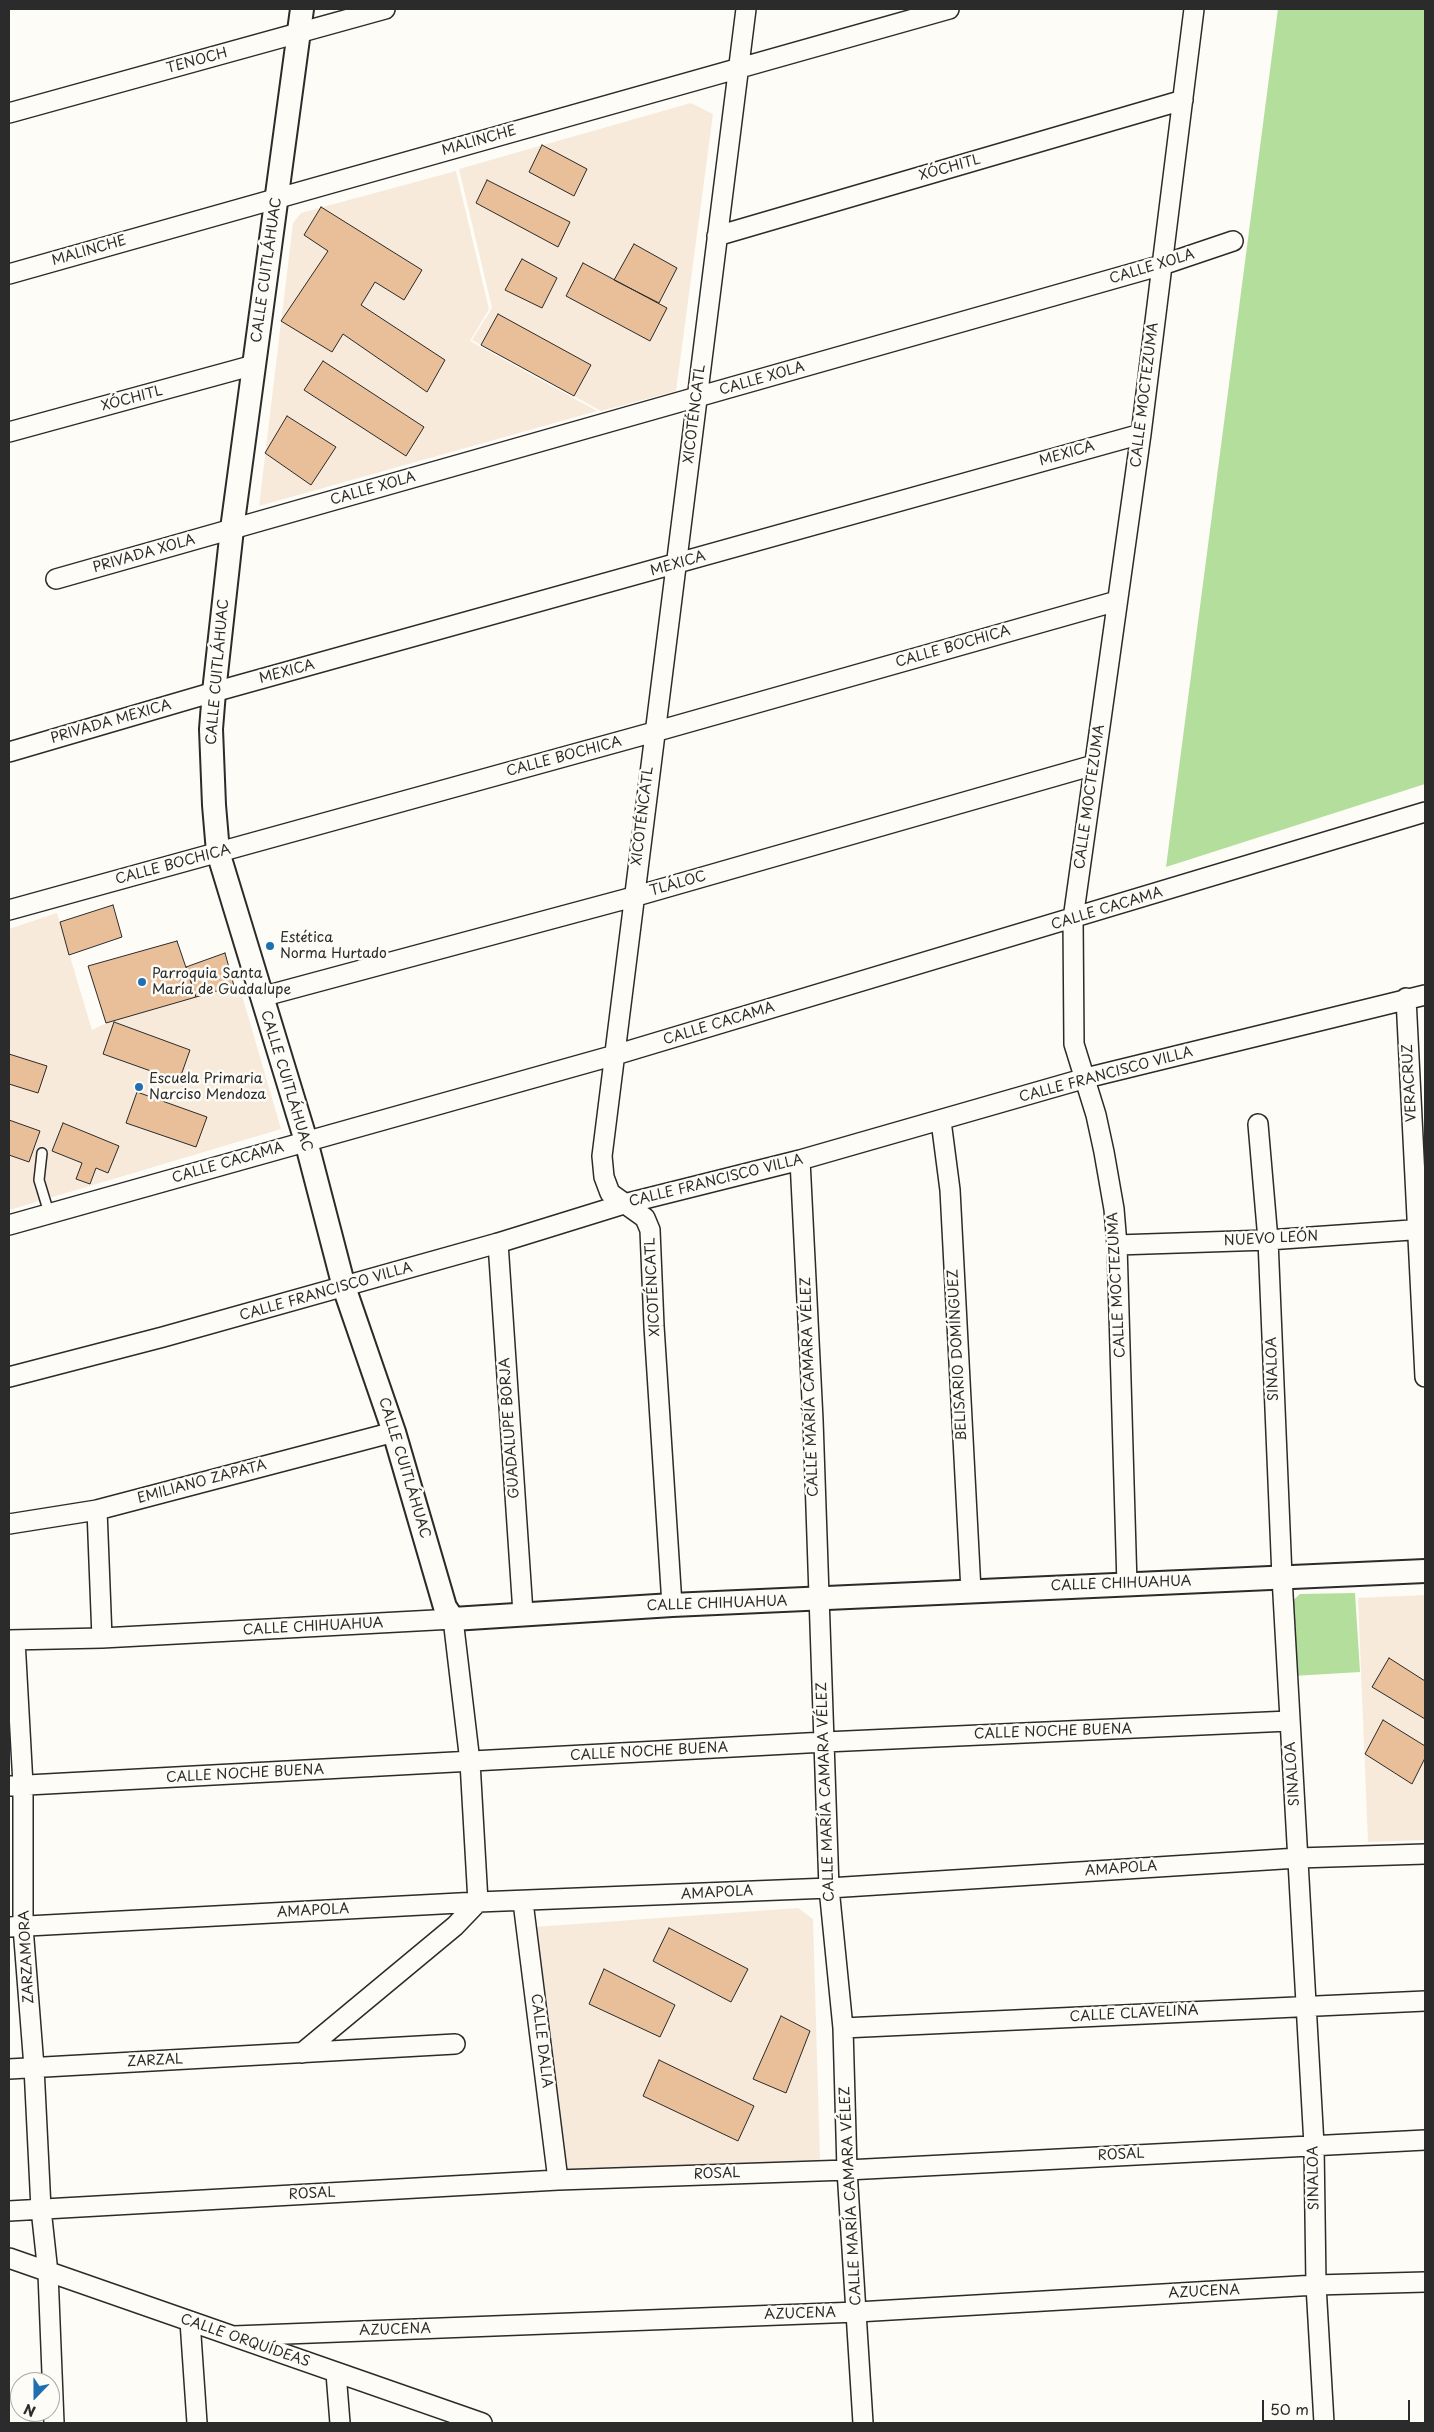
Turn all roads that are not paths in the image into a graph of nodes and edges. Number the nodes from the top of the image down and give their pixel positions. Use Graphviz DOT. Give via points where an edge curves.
graph roads {
  1 [pos="302,9"];
  2 [pos="385,9"];
  3 [pos="746,9"];
  4 [pos="949,9"];
  5 [pos="1194,9"];
  6 [pos="299,32"];
  7 [pos="739,68"];
  8 [pos="1183,100"];
  9 [pos="9,113"];
  10 [pos="277,198"];
  11 [pos="717,236"];
  12 [pos="1234,241"];
  13 [pos="1162,265"];
  14 [pos="9,274"];
  15 [pos="254,365"];
  16 [pos="697,397"];
  17 [pos="9,432"];
  18 [pos="1141,434"];
  19 [pos="232,529"];
  20 [pos="675,564"];
  21 [pos="56,579"];
  22 [pos="1117,601"];
  23 [pos="214,692"];
  24 [pos="654,732"];
  25 [pos="9,752"];
  26 [pos="1094,765"];
  27 [pos="1425,812"];
  28 [pos="218,852"];
  29 [pos="633,897"];
  30 [pos="9,910"];
  31 [pos="1073,919"];
  32 [pos="1425,995"];
  33 [pos="261,997"];
  34 [pos="1406,998"];
  35 [pos="615,1055"];
  36 [pos="1086,1078"];
  37 [pos="941,1121"];
  38 [pos="1258,1124"];
  39 [pos="306,1141"];
  40 [pos="42,1153"];
  41 [pos="800,1160"];
  42 [pos="624,1204"];
  43 [pos="49,1214"];
  44 [pos="9,1225"];
  45 [pos="1422,1230"];
  46 [pos="1268,1240"];
  47 [pos="498,1243"];
  48 [pos="1118,1245"];
  49 [pos="344,1287"];
  50 [pos="9,1377"];
  51 [pos="1425,1377"];
  52 [pos="394,1432"];
  53 [pos="97,1510"];
  54 [pos="9,1524"];
  55 [pos="1425,1571"];
  56 [pos="1282,1577"];
  57 [pos="1127,1585"];
  58 [pos="971,1591"];
  59 [pos="818,1600"];
  60 [pos="672,1605"];
  61 [pos="523,1613"];
  62 [pos="453,1619"];
  63 [pos="102,1638"];
  64 [pos="12,1640"];
  65 [pos="1289,1721"];
  66 [pos="825,1742"];
  67 [pos="470,1762"];
  68 [pos="16,1786"];
  69 [pos="1425,1854"];
  70 [pos="1298,1858"];
  71 [pos="829,1888"];
  72 [pos="478,1902"];
  73 [pos="523,1902"];
  74 [pos="16,1927"];
  75 [pos="1425,2000"];
  76 [pos="1306,2006"];
  77 [pos="843,2028"];
  78 [pos="455,2044"];
  79 [pos="302,2053"];
  80 [pos="34,2067"];
  81 [pos="9,2069"];
  82 [pos="1425,2140"];
  83 [pos="1314,2146"];
  84 [pos="847,2170"];
  85 [pos="558,2180"];
  86 [pos="40,2209"];
  87 [pos="9,2211"];
  88 [pos="9,2258"];
  89 [pos="48,2273"];
  90 [pos="1425,2282"];
  91 [pos="1316,2285"];
  92 [pos="857,2312"];
  93 [pos="190,2322"];
  94 [pos="234,2336"];
  95 [pos="336,2373"];
  96 [pos="54,2423"];
  97 [pos="197,2423"];
  98 [pos="340,2423"];
  99 [pos="477,2423"];
  100 [pos="863,2423"];
  101 [pos="1324,2423"];
  1 -- 6 [label="street, CALLE CUITLÁHUAC"];
  2 -- 6 [label="street, TENOCH"];
  3 -- 7 [label="street, XICOTÉNCATL"];
  4 -- 7 [label="street, MALINCHE"];
  5 -- 8 [label="street, CALLE MOCTEZUMA"];
  6 -- 9 [label="street, TENOCH"];
  6 -- 10 [label="street, CALLE CUITLÁHUAC"];
  7 -- 10 [label="street, MALINCHE"];
  7 -- 11 [label="street, XICOTÉNCATL"];
  8 -- 11 [label="street, XÓCHITL"];
  8 -- 13 [label="street, CALLE MOCTEZUMA"];
  10 -- 14 [label="street, MALINCHE"];
  10 -- 15 [label="street, CALLE CUITLÁHUAC"];
  11 -- 16 [label="street, XICOTÉNCATL"];
  12 -- 13 [label="street, CALLE XOLA"];
  13 -- 16 [label="street, CALLE XOLA"];
  13 -- 18 [label="street, CALLE MOCTEZUMA"];
  15 -- 17 [label="street, XÓCHITL"];
  15 -- 19 [label="street, CALLE CUITLÁHUAC"];
  16 -- 19 [label="street, CALLE XOLA"];
  16 -- 20 [label="street, XICOTÉNCATL"];
  18 -- 20 [label="street, MEXICA"];
  18 -- 22 [label="street, CALLE MOCTEZUMA"];
  19 -- 21 [label="street, PRIVADA XOLA"];
  19 -- 23 [label="street, CALLE CUITLÁHUAC"];
  20 -- 23 [label="street, MEXICA"];
  20 -- 24 [label="street, XICOTÉNCATL"];
  22 -- 24 [label="street, CALLE BOCHICA"];
  22 -- 26 [label="street, CALLE MOCTEZUMA"];
  23 -- 25 [label="street, PRIVADA MEXICA"];
  23 -- 28 [label="street, CALLE CUITLÁHUAC" via="211,729"];
  24 -- 28 [label="street, CALLE BOCHICA"];
  24 -- 29 [label="street, XICOTÉNCATL"];
  26 -- 29 [label="street, TLÁLOC"];
  26 -- 31 [label="street, CALLE MOCTEZUMA"];
  27 -- 31 [label="street, CALLE CACAMA"];
  28 -- 30 [label="street, CALLE BOCHICA"];
  28 -- 33 [label="street, CALLE CUITLÁHUAC"];
  29 -- 33 [label="street, TLÁLOC"];
  29 -- 35 [label="street, XICOTÉNCATL"];
  31 -- 35 [label="street, CALLE CACAMA"];
  31 -- 36 [label="street, CALLE MOCTEZUMA" via="1074,1044"];
  32 -- 34 [label="street, CALLE FRANCISCO VILLA"];
  33 -- 39 [label="street, CALLE CUITLÁHUAC"];
  34 -- 36 [label="street, CALLE FRANCISCO VILLA"];
  34 -- 45 [label="street, VERACRUZ"];
  35 -- 39 [label="street, CALLE CACAMA"];
  35 -- 42 [label="street, XICOTÉNCATL" via="602,1156 610,1193"];
  36 -- 37 [label="street, CALLE FRANCISCO VILLA"];
  36 -- 48 [label="street, CALLE MOCTEZUMA" via="1104,1152"];
  37 -- 41 [label="street, CALLE FRANCISCO VILLA"];
  37 -- 58 [label="street, BELISARIO DOMÍNGUEZ" via="950,1190"];
  38 -- 46 [label="street, SINALOA"];
  39 -- 43 [label="street, CALLE CACAMA"];
  39 -- 49 [label="street, CALLE CUITLÁHUAC"];
  40 -- 43 [label="lane" via="39,1180"];
  41 -- 42 [label="street, CALLE FRANCISCO VILLA"];
  41 -- 59 [label="street, CALLE MARÍA CAMARA VÉLEZ"];
  42 -- 47 [label="street, CALLE FRANCISCO VILLA"];
  42 -- 60 [label="street, XICOTÉNCATL" via="645,1218 650,1230"];
  43 -- 44 [label="street, CALLE CACAMA"];
  45 -- 46 [label="street, NUEVO LEÓN"];
  45 -- 51 [label="street, VERACRUZ"];
  46 -- 48 [label="street, NUEVO LEÓN"];
  46 -- 56 [label="street, SINALOA"];
  47 -- 49 [label="street, CALLE FRANCISCO VILLA"];
  47 -- 61 [label="street, GUADALUPE BORJA"];
  48 -- 57 [label="street, CALLE MOCTEZUMA"];
  49 -- 50 [label="street, CALLE FRANCISCO VILLA"];
  49 -- 52 [label="street, CALLE CUITLÁHUAC"];
  52 -- 53 [label="street, EMILIANO ZAPATA"];
  52 -- 62 [label="street, CALLE CUITLÁHUAC" via="445,1607"];
  53 -- 54 [label="street, EMILIANO ZAPATA"];
  53 -- 63 [label="street"];
  55 -- 56 [label="street, CALLE CHIHUAHUA"];
  56 -- 57 [label="street, CALLE CHIHUAHUA"];
  56 -- 65 [label="street, SINALOA"];
  57 -- 58 [label="street, CALLE CHIHUAHUA"];
  58 -- 59 [label="street, CALLE CHIHUAHUA"];
  59 -- 60 [label="street, CALLE CHIHUAHUA"];
  59 -- 66 [label="street, CALLE MARÍA CAMARA VÉLEZ"];
  60 -- 61 [label="street, CALLE CHIHUAHUA"];
  61 -- 62 [label="street, CALLE CHIHUAHUA"];
  62 -- 63 [label="street, CALLE CHIHUAHUA"];
  62 -- 67 [label="street, CALLE CUITLÁHUAC"];
  63 -- 64 [label="street, CALLE CHIHUAHUA"];
  64 -- 68 [label="street, ZARZAMORA"];
  65 -- 66 [label="street, CALLE NOCHE BUENA"];
  65 -- 70 [label="street, SINALOA"];
  66 -- 67 [label="street, CALLE NOCHE BUENA"];
  66 -- 71 [label="street, CALLE MARÍA CAMARA VÉLEZ"];
  67 -- 68 [label="street, CALLE NOCHE BUENA"];
  67 -- 72 [label="street, CALLE CUITLÁHUAC"];
  68 -- 74 [label="street, ZARZAMORA"];
  69 -- 70 [label="street, AMAPOLA"];
  70 -- 71 [label="street, AMAPOLA"];
  70 -- 76 [label="street, SINALOA"];
  71 -- 73 [label="street, AMAPOLA"];
  71 -- 77 [label="street, CALLE MARÍA CAMARA VÉLEZ"];
  72 -- 73 [label="street, AMAPOLA"];
  72 -- 74 [label="street, AMAPOLA"];
  72 -- 79 [label="street" via="455,1926"];
  73 -- 85 [label="street, CALLE DALIA"];
  74 -- 80 [label="street, ZARZAMORA"];
  75 -- 76 [label="street, CALLE CLAVELINA"];
  76 -- 77 [label="street, CALLE CLAVELINA"];
  76 -- 83 [label="street, SINALOA"];
  77 -- 84 [label="street, CALLE MARÍA CAMARA VÉLEZ"];
  78 -- 79 [label="street, ZARZAL"];
  79 -- 80 [label="street, ZARZAL"];
  80 -- 81 [label="street, ZARZAL"];
  80 -- 86 [label="street, ZARZAMORA"];
  82 -- 83 [label="street, ROSAL"];
  83 -- 84 [label="street, ROSAL"];
  83 -- 91 [label="street, SINALOA"];
  84 -- 85 [label="street, ROSAL"];
  84 -- 92 [label="street, CALLE MARÍA CAMARA VÉLEZ"];
  85 -- 86 [label="street, ROSAL"];
  86 -- 87 [label="street, ROSAL"];
  86 -- 89 [label="street, ZARZAMORA"];
  88 -- 89 [label="street, CALLE ORQUÍDEAS"];
  89 -- 93 [label="street, CALLE ORQUÍDEAS"];
  89 -- 96 [label="street, ZARZAMORA"];
  90 -- 91 [label="street, AZUCENA"];
  91 -- 92 [label="street, AZUCENA"];
  91 -- 101 [label="street, SINALOA"];
  92 -- 94 [label="street, AZUCENA"];
  92 -- 100 [label="street, CALLE MARÍA CAMARA VÉLEZ"];
  93 -- 94 [label="street, CALLE ORQUÍDEAS"];
  93 -- 97 [label="street"];
  94 -- 95 [label="street, CALLE ORQUÍDEAS"];
  95 -- 98 [label="street"];
  95 -- 99 [label="street, CALLE ORQUÍDEAS"];
}
